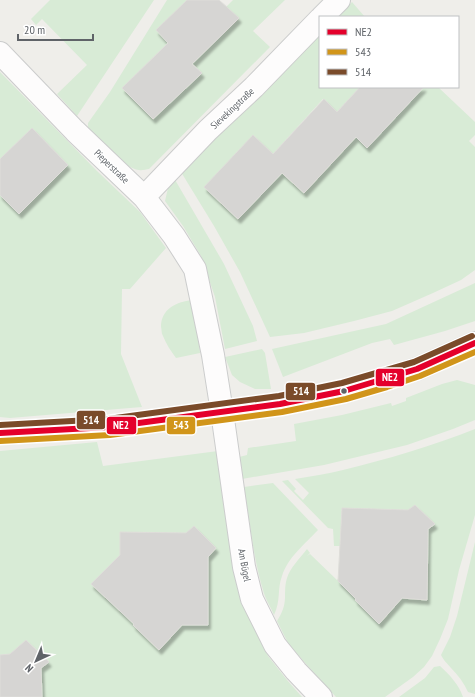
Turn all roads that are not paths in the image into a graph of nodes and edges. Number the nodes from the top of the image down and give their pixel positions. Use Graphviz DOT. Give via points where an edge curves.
graph roads {
  1 [pos="339,0"];
  2 [pos="323,16"];
  3 [pos="319,20"];
  4 [pos="0,53"];
  5 [pos="144,197"];
  6 [pos="475,343"];
  7 [pos="222,412"];
  8 [pos="0,433"];
  9 [pos="320,697"];
  1 -- 2 [label="street"];
  3 -- 5 [label="street, Sievekingstraße"];
  4 -- 5 [label="street, Pieperstraße" via="75,131"];
  5 -- 7 [label="street, Pieperstraße" via="195,269"];
  6 -- 7 [label="street" via="417,369 344,391"];
  7 -- 8 [label="street" via="109,427"];
  7 -- 9 [label="street, Am Bügel" via="244,567 252,599 274,645"];
}
